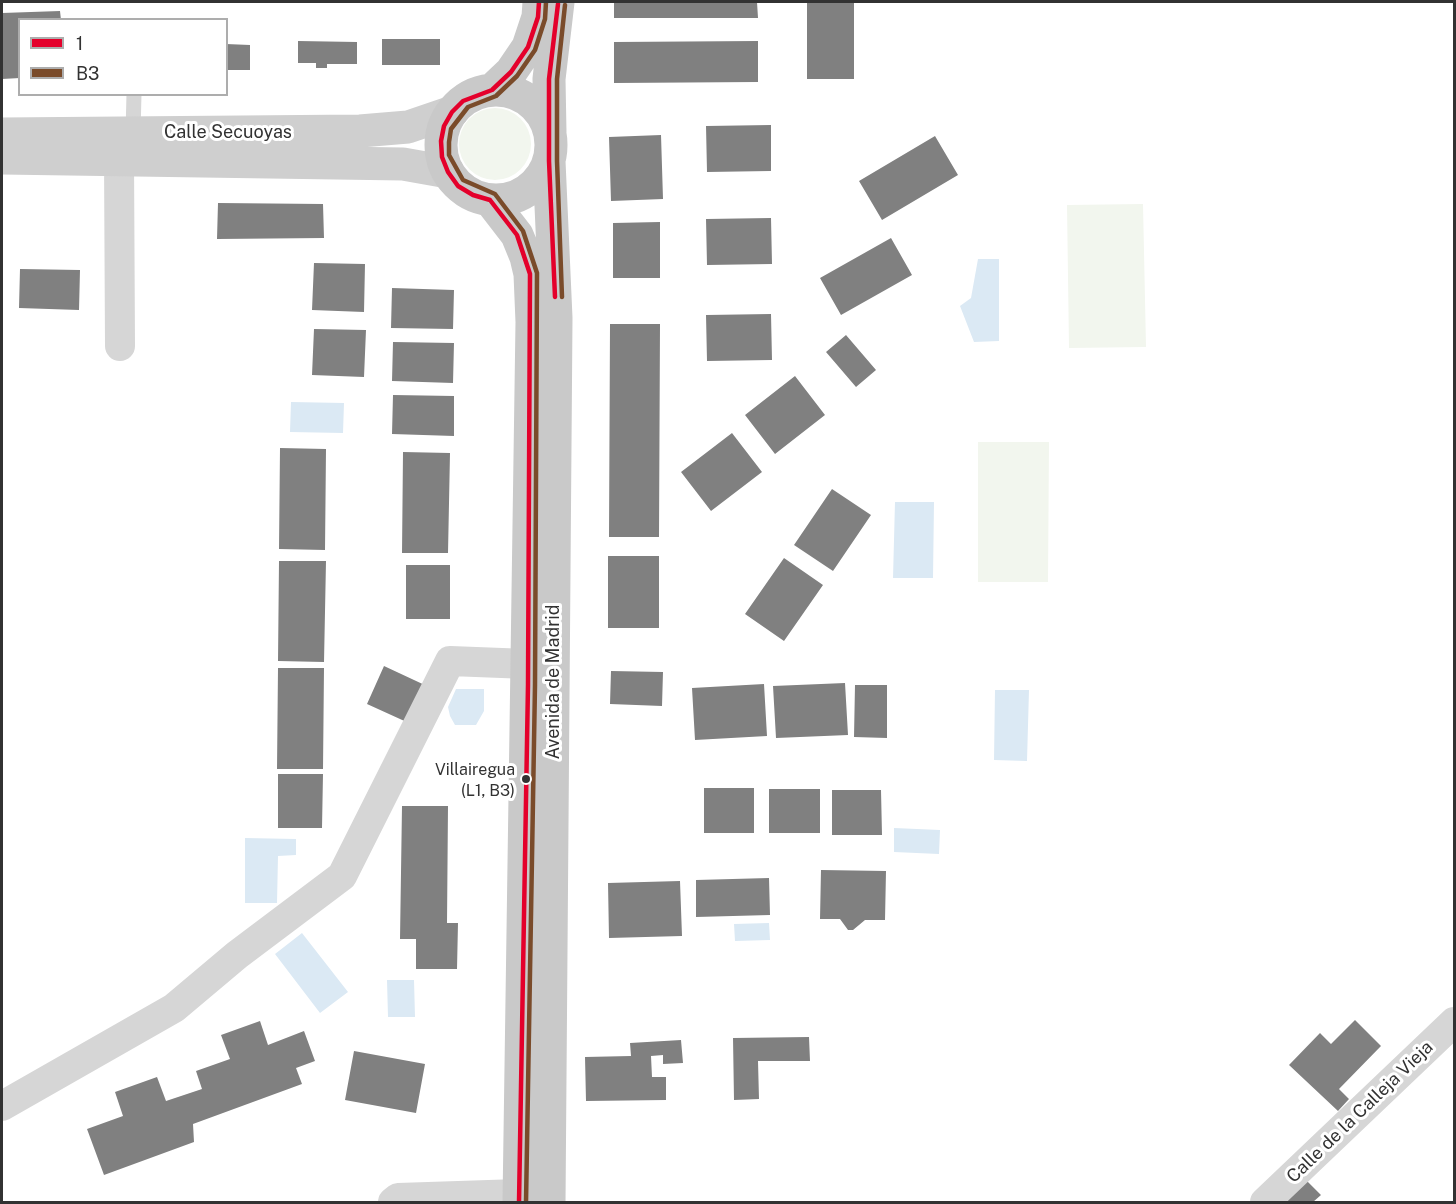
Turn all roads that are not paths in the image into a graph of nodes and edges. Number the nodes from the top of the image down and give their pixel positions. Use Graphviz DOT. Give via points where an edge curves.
graph roads {
  1 [pos="538,2"];
  2 [pos="558,2"];
  3 [pos="492,90"];
  4 [pos="134,96"];
  5 [pos="452,112"];
  6 [pos="2,134"];
  7 [pos="126,145"];
  8 [pos="549,146"];
  9 [pos="2,158"];
  10 [pos="447,172"];
  11 [pos="490,200"];
  12 [pos="120,346"];
  13 [pos="528,664"];
  14 [pos="1455,1022"];
  15 [pos="2,1106"];
  16 [pos="529,1200"];
  17 [pos="393,1203"];
  18 [pos="1265,1203"];
  1 -- 3 [label="main road" via="538,16 528,47 511,72"];
  2 -- 8 [label="main road, Avenida de Madrid" via="549,79"];
  3 -- 5 [label="main road" via="469,97"];
  3 -- 8 [label="main road" via="507,91 528,101 544,117"];
  4 -- 7 [label="lane"];
  5 -- 7 [label="main road, Calle Secuoyas" via="408,127"];
  5 -- 10 [label="main road" via="441,141"];
  6 -- 7 [label="main road, Calle Secuoyas"];
  7 -- 9 [label="main road, Calle Secuoyas"];
  7 -- 10 [label="main road, Calle Secuoyas" via="403,164"];
  7 -- 12 [label="street"];
  8 -- 11 [label="main road" via="540,178 526,191 509,199"];
  8 -- 16 [label="main road, Avenida de Madrid" via="556,318"];
  10 -- 11 [label="main road" via="458,186"];
  11 -- 13 [label="main road, Avenida de Madrid" via="517,235 530,274"];
  13 -- 15 [label="street" via="450,661 342,876 174,1008"];
  13 -- 16 [label="main road, Avenida de Madrid"];
  14 -- 18 [label="street, Calle de la Calleja Vieja"];
  16 -- 17 [label="street" via="398,1198"];
}
